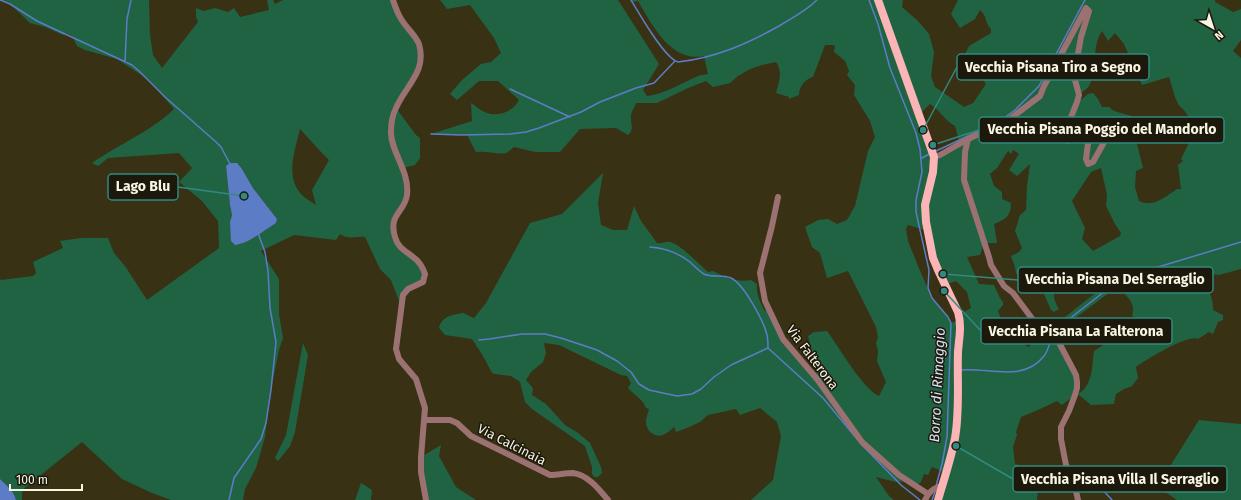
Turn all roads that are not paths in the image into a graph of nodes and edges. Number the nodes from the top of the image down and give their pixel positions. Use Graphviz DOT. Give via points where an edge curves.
graph roads {
  1 [pos="393,0"];
  2 [pos="878,0"];
  3 [pos="1112,128"];
  4 [pos="968,139"];
  5 [pos="934,157"];
  6 [pos="778,197"];
  7 [pos="425,420"];
  8 [pos="942,486"];
  9 [pos="927,497"];
  10 [pos="426,500"];
  11 [pos="608,500"];
  12 [pos="938,500"];
  13 [pos="1078,500"];
  1 -- 7 [label="street" via="400,18 418,43 421,56 419,70 396,108 391,139 403,168 407,196 395,217 395,236 398,244 414,258 425,274 423,282 408,289 403,295 396,349 399,359 416,379 425,408"];
  2 -- 5 [label="main road"];
  3 -- 4 [label="street" via="1093,162 1088,164 1086,159 1089,126 1078,130 1067,141 1064,138 1079,95 1074,76 1089,11 1086,8 1040,96 994,130"];
  4 -- 5 [label="street"];
  4 -- 13 [label="street" via="964,180 991,265 1004,286 1014,293 1039,328 1043,332 1053,334 1076,375 1077,388 1062,423 1061,439 1066,465 1073,478"];
  5 -- 8 [label="main road" via="925,205 926,222 935,262 960,320 956,429"];
  6 -- 9 [label="street, Via Falterona" via="760,273 765,301 783,339 817,379 862,442"];
  7 -- 10 [label="street" via="421,465"];
  7 -- 11 [label="street, Via Calcinaia" via="450,420 457,423 471,436 550,476 573,473 581,476 596,486"];
  8 -- 9 [label="street" via="933,489"];
  8 -- 12 [label="main road"];
}
